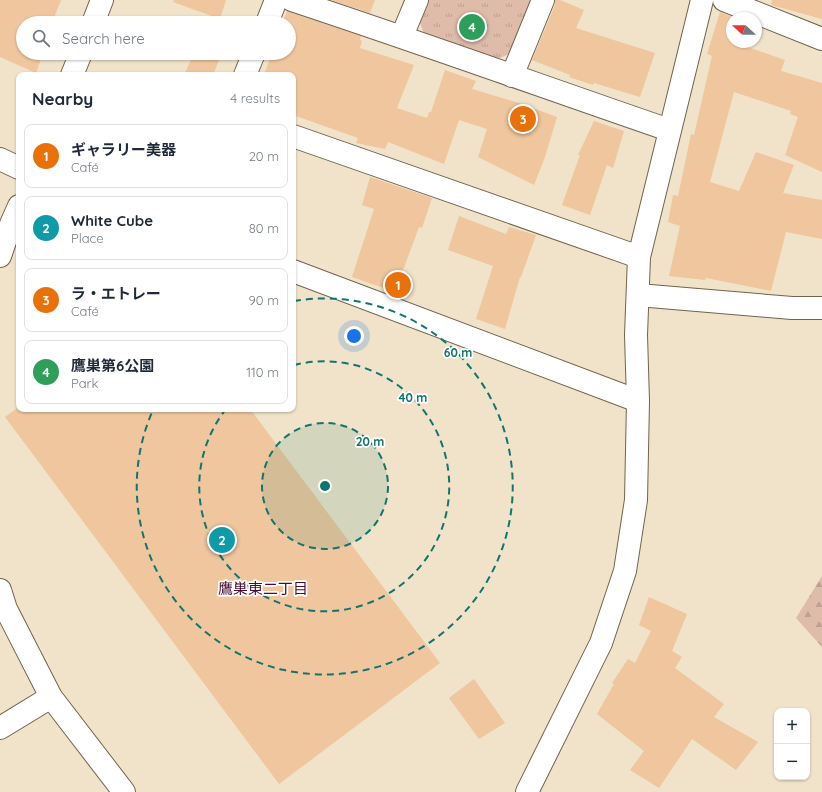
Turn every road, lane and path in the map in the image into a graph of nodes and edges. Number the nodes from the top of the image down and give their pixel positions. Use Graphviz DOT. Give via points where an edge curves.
graph roads {
  1 [pos="102,0"];
  2 [pos="276,0"];
  3 [pos="292,0"];
  4 [pos="416,0"];
  5 [pos="543,0"];
  6 [pos="702,0"];
  7 [pos="724,0"];
  8 [pos="96,16"];
  9 [pos="270,16"];
  10 [pos="402,36"];
  11 [pos="822,39"];
  12 [pos="78,60"];
  13 [pos="251,60"];
  14 [pos="73,72"];
  15 [pos="246,72"];
  16 [pos="512,76"];
  17 [pos="669,130"];
  18 [pos="296,137"];
  19 [pos="0,159"];
  20 [pos="16,167"];
  21 [pos="16,213"];
  22 [pos="0,256"];
  23 [pos="639,257"];
  24 [pos="296,272"];
  25 [pos="638,295"];
  26 [pos="822,308"];
  27 [pos="638,401"];
  28 [pos="0,590"];
  29 [pos="51,697"];
  30 [pos="0,728"];
  31 [pos="124,792"];
  32 [pos="527,792"];
  1 -- 8 [label="street"];
  2 -- 9 [label="street"];
  3 -- 10 [label="street"];
  4 -- 10 [label="street"];
  5 -- 16 [label="street"];
  6 -- 17 [label="street"];
  7 -- 11 [label="street"];
  10 -- 16 [label="street"];
  12 -- 14 [label="street"];
  13 -- 15 [label="street"];
  16 -- 17 [label="street"];
  17 -- 23 [label="street"];
  18 -- 23 [label="street"];
  19 -- 20 [label="street"];
  21 -- 22 [label="street"];
  23 -- 25 [label="street"];
  24 -- 27 [label="street"];
  25 -- 26 [label="street" via="792,308"];
  25 -- 27 [label="street"];
  27 -- 32 [label="street" via="636,500 625,571 601,643"];
  28 -- 29 [label="street" via="6,609"];
  29 -- 30 [label="street"];
  29 -- 31 [label="street"];
}
